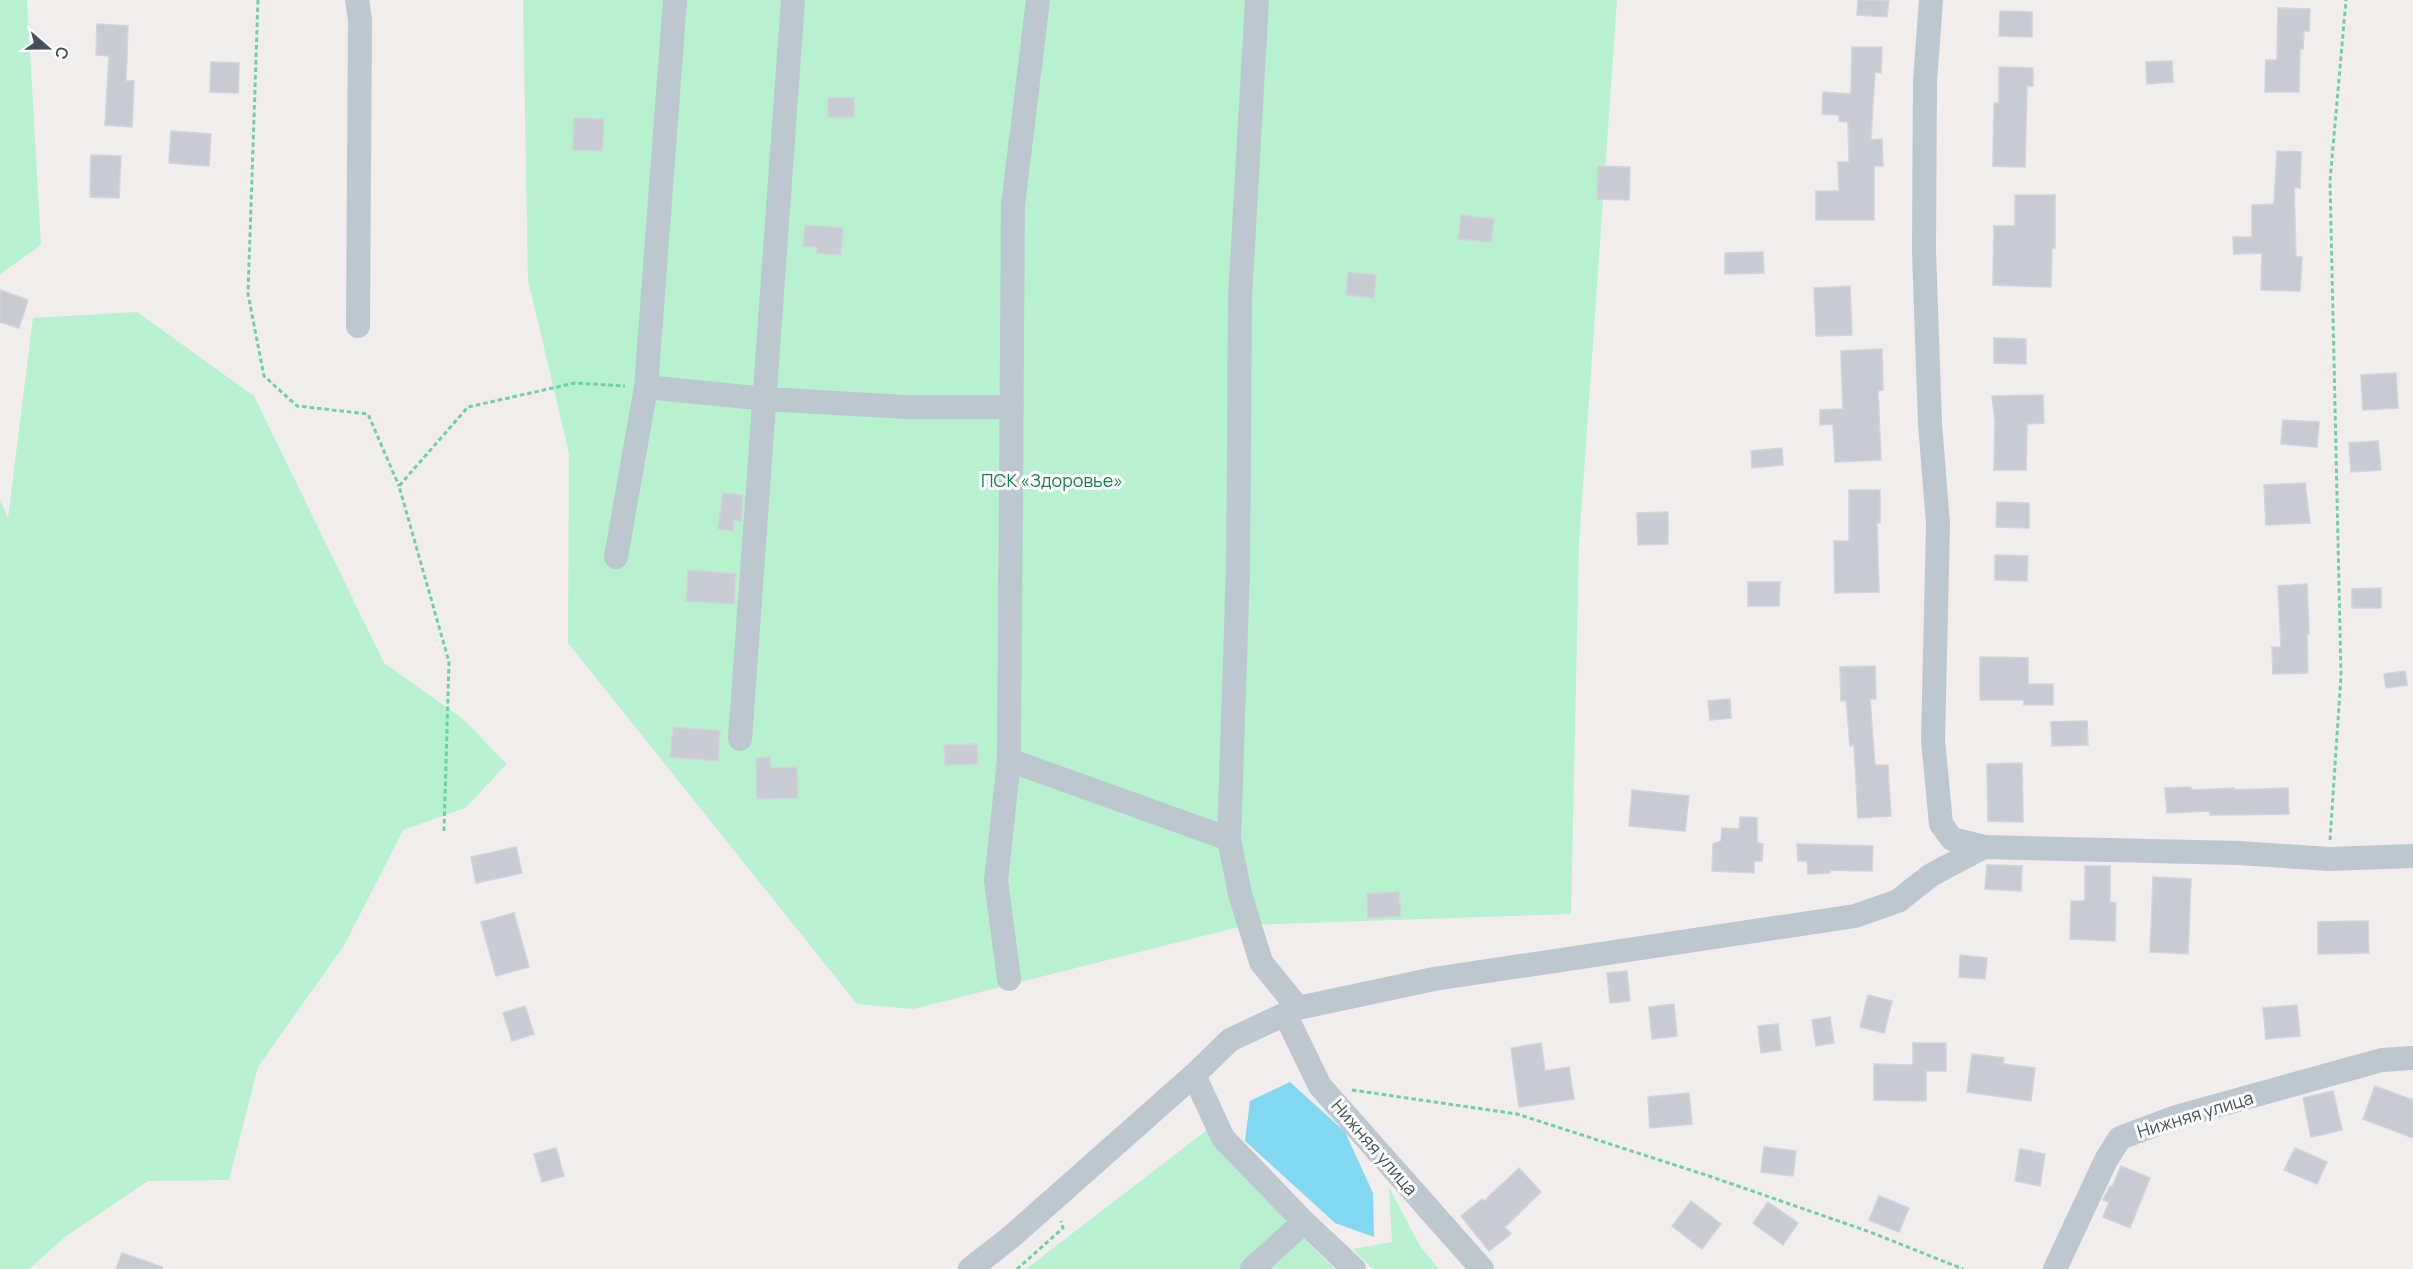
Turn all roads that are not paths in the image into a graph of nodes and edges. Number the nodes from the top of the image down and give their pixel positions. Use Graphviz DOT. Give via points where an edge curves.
graph roads {
  1 [pos="357,0"];
  2 [pos="675,0"];
  3 [pos="793,0"];
  4 [pos="1038,0"];
  5 [pos="1257,0"];
  6 [pos="1931,0"];
  7 [pos="358,326"];
  8 [pos="646,387"];
  9 [pos="766,399"];
  10 [pos="1012,407"];
  11 [pos="616,557"];
  12 [pos="740,739"];
  13 [pos="1009,760"];
  14 [pos="1229,839"];
  15 [pos="1984,847"];
  16 [pos="2413,856"];
  17 [pos="1009,978"];
  18 [pos="1292,1011"];
  19 [pos="2413,1058"];
  20 [pos="1194,1075"];
  21 [pos="1304,1222"];
  22 [pos="969,1269"];
  23 [pos="1252,1269"];
  24 [pos="1354,1269"];
  25 [pos="1482,1269"];
  26 [pos="2055,1269"];
  1 -- 7 [label="street"];
  2 -- 8 [label="street"];
  3 -- 9 [label="street"];
  4 -- 10 [label="street" via="1014,205"];
  5 -- 14 [label="street, Нижняя улица" via="1240,298 1238,569"];
  6 -- 15 [label="street" via="1925,81 1924,251 1938,523 1933,740 1941,824 1952,839"];
  8 -- 9 [label="street"];
  8 -- 11 [label="street"];
  9 -- 10 [label="street" via="906,407"];
  9 -- 12 [label="street"];
  10 -- 13 [label="street"];
  13 -- 14 [label="street"];
  13 -- 17 [label="street" via="996,881"];
  14 -- 18 [label="street, Нижняя улица" via="1240,894 1261,962"];
  15 -- 16 [label="street" via="2329,859"];
  15 -- 18 [label="street" via="1931,875 1898,901 1855,916 1434,979"];
  18 -- 20 [label="street" via="1230,1040"];
  18 -- 25 [label="street, Нижняя улица" via="1320,1086"];
  19 -- 26 [label="street, Нижняя улица" via="2382,1060 2176,1117 2120,1138"];
  20 -- 21 [label="street" via="1223,1138"];
  20 -- 22 [label="street" via="1011,1237"];
  21 -- 23 [label="street"];
  21 -- 24 [label="street"];
}
